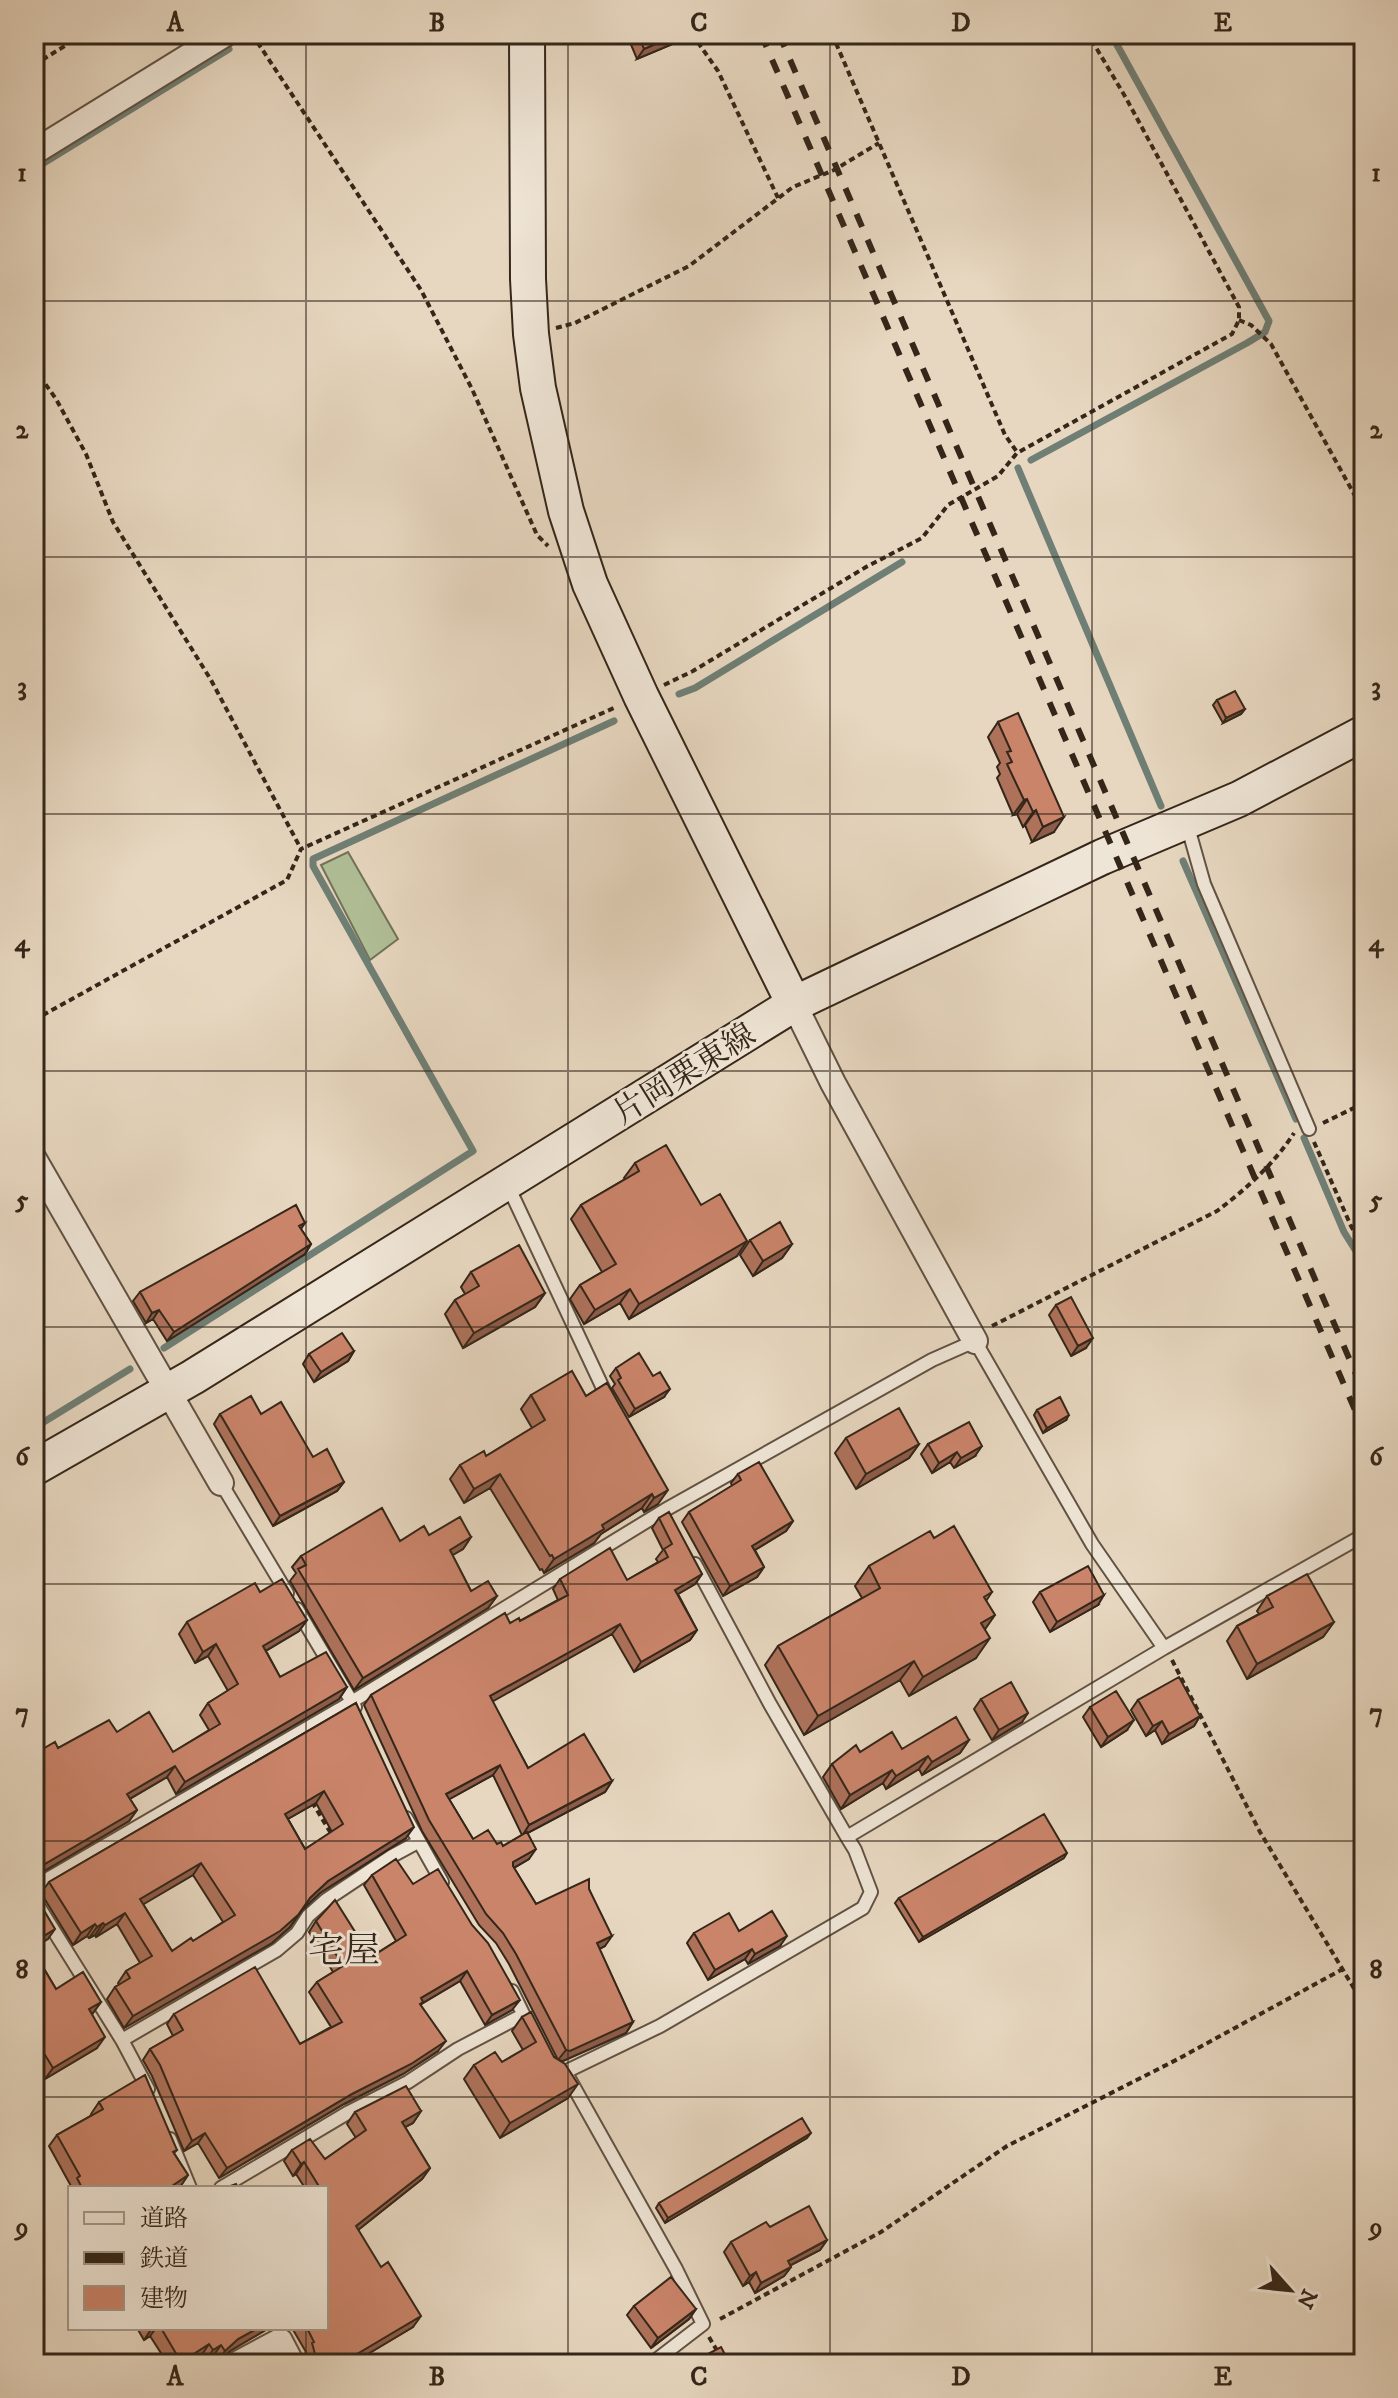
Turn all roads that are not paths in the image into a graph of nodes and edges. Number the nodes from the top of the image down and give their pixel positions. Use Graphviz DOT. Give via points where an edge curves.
graph roads {
  1 [pos="225,34"];
  2 [pos="527,34"];
  3 [pos="34,152"];
  4 [pos="1364,733"];
  5 [pos="1186,821"];
  6 [pos="794,1004"];
  7 [pos="1309,1129"];
  8 [pos="34,1159"];
  9 [pos="506,1183"];
  10 [pos="975,1341"];
  11 [pos="167,1393"];
  12 [pos="614,1410"];
  13 [pos="34,1468"];
  14 [pos="221,1483"];
  15 [pos="663,1495"];
  16 [pos="668,1508"];
  17 [pos="672,1523"];
  18 [pos="1364,1535"];
  19 [pos="686,1548"];
  20 [pos="1164,1648"];
  21 [pos="351,1701"];
  22 [pos="362,1722"];
  23 [pos="401,1807"];
  24 [pos="847,1837"];
  25 [pos="418,1842"];
  26 [pos="34,1887"];
  27 [pos="448,1892"];
  28 [pos="34,1899"];
  29 [pos="508,1983"];
  30 [pos="523,2015"];
  31 [pos="122,2040"];
  32 [pos="537,2041"];
  33 [pos="552,2067"];
  34 [pos="565,2072"];
  35 [pos="156,2106"];
  36 [pos="161,2120"];
  37 [pos="189,2186"];
  38 [pos="224,2186"];
  39 [pos="277,2334"];
  40 [pos="237,2364"];
  41 [pos="292,2364"];
  42 [pos="651,2364"];
  1 -- 3 [label="street"];
  2 -- 6 [label="main road" via="531,334 566,511 590,584 641,696"];
  4 -- 5 [label="main road, 片岡栗東線"];
  5 -- 6 [label="main road, 片岡栗東線"];
  5 -- 7 [label="lane" via="1204,884"];
  6 -- 9 [label="main road, 片岡栗東線"];
  6 -- 10 [label="street"];
  8 -- 11 [label="street"];
  9 -- 11 [label="main road, 片岡栗東線"];
  9 -- 12 [label="lane"];
  10 -- 16 [label="lane"];
  10 -- 20 [label="lane" via="1092,1544"];
  11 -- 13 [label="main road, 片岡栗東線"];
  11 -- 14 [label="street"];
  14 -- 21 [label="lane"];
  15 -- 16 [label="lane"];
  16 -- 17 [label="lane"];
  16 -- 21 [label="lane"];
  18 -- 20 [label="lane"];
  19 -- 24 [label="lane"];
  20 -- 24 [label="lane"];
  21 -- 22 [label="lane"];
  21 -- 26 [label="lane"];
  23 -- 25 [label="lane"];
  24 -- 34 [label="lane" via="871,1892 863,1908 660,2026"];
  25 -- 27 [label="lane"];
  25 -- 31 [label="lane" via="326,1900 277,1950"];
  28 -- 31 [label="lane"];
  29 -- 30 [label="lane"];
  30 -- 32 [label="lane"];
  30 -- 38 [label="lane"];
  31 -- 35 [label="lane"];
  33 -- 34 [label="lane"];
  34 -- 42 [label="lane" via="703,2324"];
  36 -- 37 [label="lane"];
  39 -- 40 [label="street"];
  39 -- 41 [label="street"];
}
